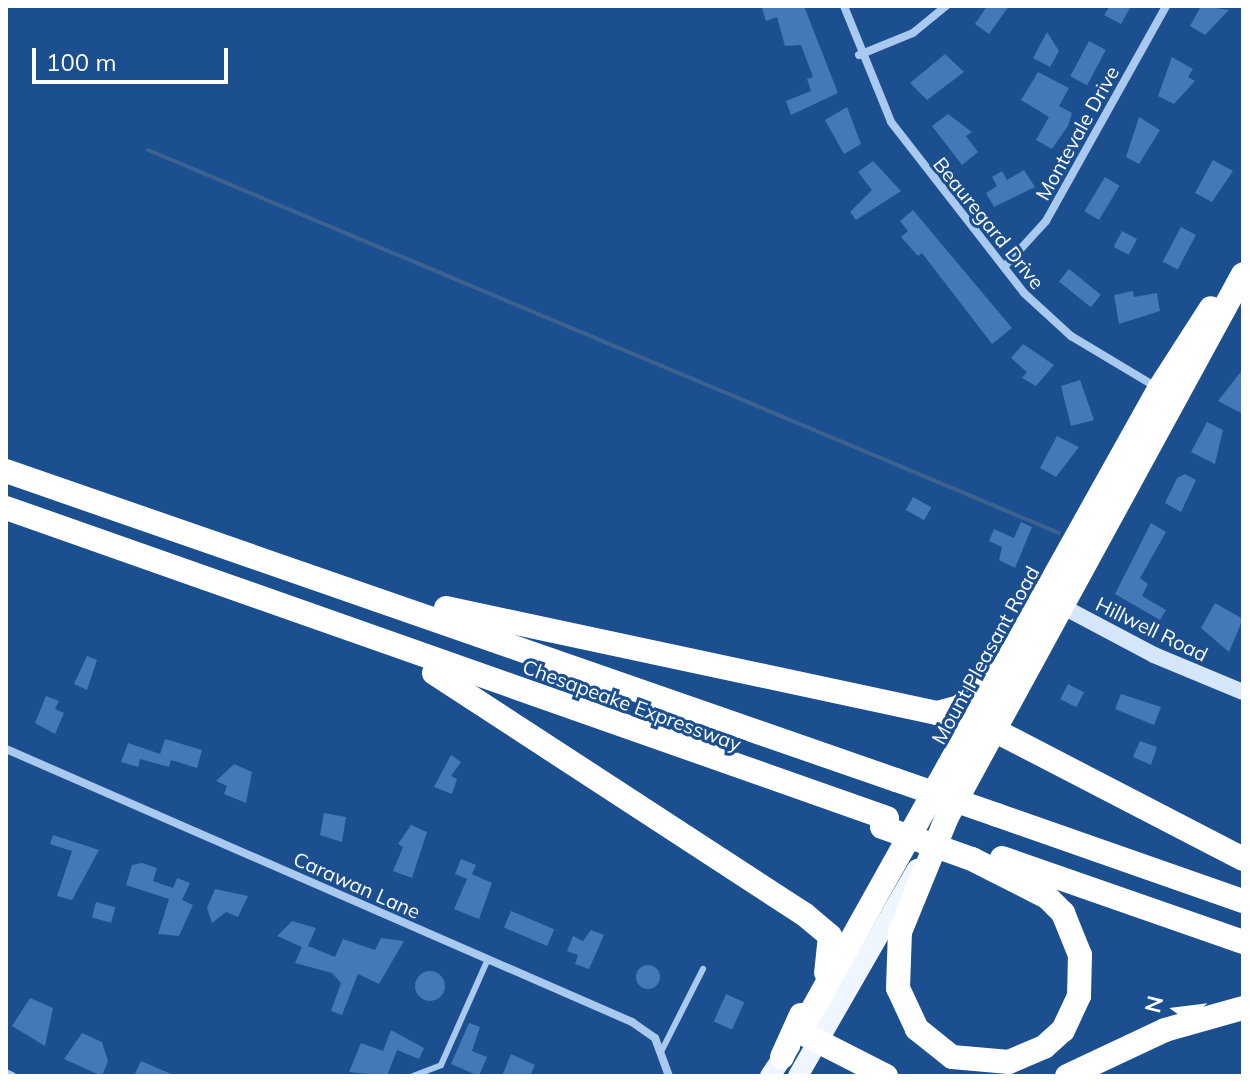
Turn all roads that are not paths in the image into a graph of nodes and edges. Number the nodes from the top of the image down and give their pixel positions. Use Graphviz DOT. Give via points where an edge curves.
graph roads {
  1 [pos="844,6"];
  2 [pos="946,6"];
  3 [pos="1166,6"];
  4 [pos="859,55"];
  5 [pos="1243,259"];
  6 [pos="1004,267"];
  7 [pos="1243,274"];
  8 [pos="1169,395"];
  9 [pos="6,471"];
  10 [pos="6,508"];
  11 [pos="237,590"];
  12 [pos="364,594"];
  13 [pos="1055,602"];
  14 [pos="811,691"];
  15 [pos="1243,692"];
  16 [pos="971,730"];
  17 [pos="996,731"];
  18 [pos="6,749"];
  19 [pos="947,817"];
  20 [pos="975,854"];
  21 [pos="1243,859"];
  22 [pos="1243,901"];
  23 [pos="1243,942"];
  24 [pos="488,959"];
  25 [pos="703,969"];
  26 [pos="1243,1008"];
  27 [pos="809,1037"];
  28 [pos="662,1050"];
  29 [pos="776,1066"];
  30 [pos="6,1073"];
  31 [pos="12,1076"];
  32 [pos="413,1076"];
  33 [pos="669,1076"];
  34 [pos="798,1076"];
  35 [pos="886,1076"];
  36 [pos="1067,1076"];
  1 -- 4 [label="street, Beauregard Drive"];
  2 -- 4 [label="street" via="913,33"];
  3 -- 6 [label="street, Montevale Drive" via="1046,221"];
  4 -- 6 [label="street, Beauregard Drive" via="904,143"];
  5 -- 8 [label="highway, Mount Pleasant Road"];
  6 -- 8 [label="street, Beauregard Drive" via="1071,336"];
  7 -- 8 [label="highway, Mount Pleasant Road"];
  8 -- 13 [label="highway, Mount Pleasant Road"];
  9 -- 12 [label="highway, Chesapeake Expressway"];
  10 -- 11 [label="highway, Chesapeake Expressway"];
  11 -- 20 [label="highway, Chesapeake Expressway"];
  11 -- 29 [label="highway" via="460,687 827,932 832,958"];
  12 -- 14 [label="highway" via="413,599"];
  12 -- 22 [label="highway, Chesapeake Expressway, bridge"];
  13 -- 14 [label="highway" via="957,709 937,713"];
  13 -- 15 [label="street, Hillwell Road" via="1154,655"];
  13 -- 16 [label="highway, Mount Pleasant Road"];
  13 -- 17 [label="highway, Mount Pleasant Road"];
  14 -- 16 [label="highway"];
  16 -- 17 [label="highway"];
  16 -- 27 [label="highway, Mount Pleasant Road"];
  17 -- 19 [label="highway, Mount Pleasant Road"];
  17 -- 21 [label="highway"];
  18 -- 24 [label="street, Carawan Lane"];
  19 -- 20 [label="highway" via="900,932 898,988 917,1029 941,1051 968,1062 1009,1062 1044,1047 1063,1030 1079,996 1080,955 1063,913 1047,897"];
  19 -- 27 [label="main road, Mount Pleasant Road"];
  20 -- 23 [label="highway, Chesapeake Expressway"];
  24 -- 28 [label="street, Carawan Lane" via="639,1025"];
  24 -- 32 [label="lane" via="441,1065"];
  25 -- 28 [label="lane"];
  26 -- 36 [label="highway" via="1165,1030"];
  27 -- 29 [label="main road, Mount Pleasant Road"];
  27 -- 34 [label="main road, Mount Pleasant Road"];
  27 -- 35 [label="highway"];
  28 -- 33 [label="street"];
  30 -- 31 [label="street"];
}
